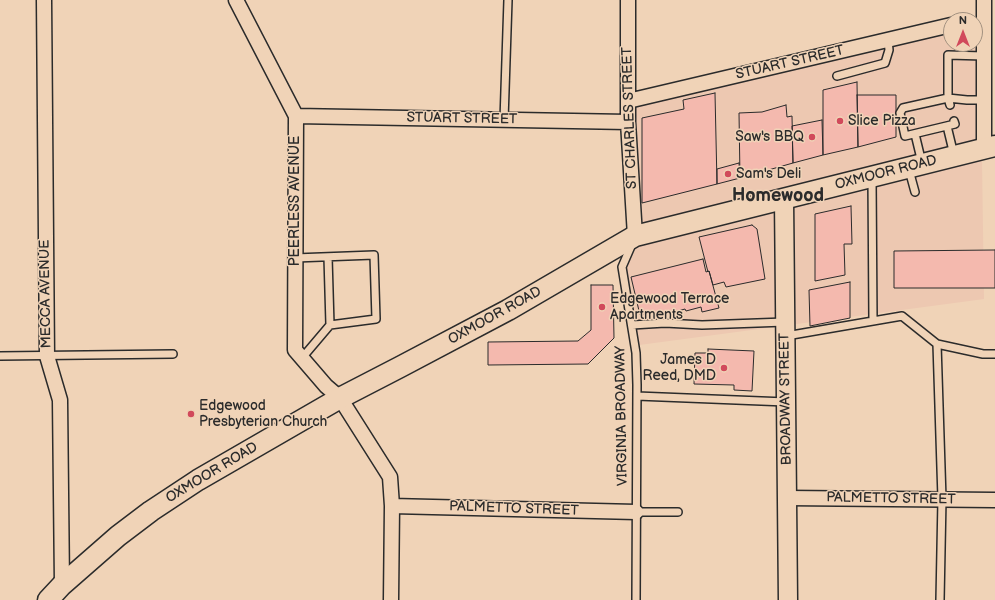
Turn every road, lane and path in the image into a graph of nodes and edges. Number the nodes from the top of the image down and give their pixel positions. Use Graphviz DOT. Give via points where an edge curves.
graph roads {
  1 [pos="44,0"];
  2 [pos="236,0"];
  3 [pos="508,0"];
  4 [pos="628,0"];
  5 [pos="984,0"];
  6 [pos="980,12"];
  7 [pos="943,27"];
  8 [pos="888,40"];
  9 [pos="983,50"];
  10 [pos="984,56"];
  11 [pos="837,76"];
  12 [pos="984,100"];
  13 [pos="628,101"];
  14 [pos="949,101"];
  15 [pos="296,116"];
  16 [pos="504,120"];
  17 [pos="954,121"];
  18 [pos="628,122"];
  19 [pos="947,126"];
  20 [pos="915,134"];
  21 [pos="990,148"];
  22 [pos="955,156"];
  23 [pos="916,166"];
  24 [pos="872,177"];
  25 [pos="915,192"];
  26 [pos="784,199"];
  27 [pos="636,236"];
  28 [pos="328,257"];
  29 [pos="295,258"];
  30 [pos="873,321"];
  31 [pos="330,325"];
  32 [pos="632,325"];
  33 [pos="785,329"];
  34 [pos="937,344"];
  35 [pos="173,354"];
  36 [pos="995,354"];
  37 [pos="0,356"];
  38 [pos="47,356"];
  39 [pos="302,358"];
  40 [pos="637,396"];
  41 [pos="340,398"];
  42 [pos="786,402"];
  43 [pos="787,498"];
  44 [pos="942,500"];
  45 [pos="995,500"];
  46 [pos="392,506"];
  47 [pos="636,512"];
  48 [pos="678,512"];
  49 [pos="62,585"];
  50 [pos="48,600"];
  51 [pos="391,600"];
  52 [pos="636,600"];
  53 [pos="788,600"];
  54 [pos="940,600"];
  1 -- 38 [label="street, MECCA AVENUE"];
  2 -- 15 [label="street, PEERLESS AVENUE"];
  3 -- 16 [label="lane"];
  4 -- 13 [label="street, ST CHARLES STREET"];
  5 -- 6 [label="street"];
  7 -- 8 [label="street, STUART STREET"];
  8 -- 11 [label="lane" via="890,50 886,63"];
  8 -- 13 [label="street, STUART STREET"];
  9 -- 10 [label="street"];
  10 -- 12 [label="street"];
  10 -- 14 [label="lane" via="948,56"];
  12 -- 14 [label="lane"];
  12 -- 21 [label="street"];
  13 -- 18 [label="street, ST CHARLES STREET"];
  14 -- 20 [label="lane" via="918,108 903,108 900,113 905,136"];
  15 -- 16 [label="street, STUART STREET"];
  15 -- 29 [label="street, PEERLESS AVENUE"];
  16 -- 18 [label="street, STUART STREET"];
  17 -- 19 [label="lane" via="955,124"];
  18 -- 27 [label="street, ST CHARLES STREET"];
  19 -- 20 [label="lane"];
  19 -- 22 [label="lane"];
  20 -- 23 [label="lane"];
  21 -- 22 [label="main road, OXMOOR ROAD"];
  22 -- 23 [label="main road, OXMOOR ROAD"];
  23 -- 24 [label="main road, OXMOOR ROAD"];
  23 -- 25 [label="lane"];
  24 -- 26 [label="main road, OXMOOR ROAD"];
  24 -- 30 [label="lane"];
  26 -- 27 [label="main road, OXMOOR ROAD"];
  26 -- 33 [label="street, BROADWAY STREET"];
  27 -- 32 [label="lane, VIRGINIA BROADWAY" via="622,267"];
  27 -- 41 [label="main road, OXMOOR ROAD" via="508,310"];
  28 -- 29 [label="lane"];
  28 -- 31 [label="lane"];
  28 -- 31 [label="lane" via="374,255 376,319"];
  29 -- 39 [label="street, PEERLESS AVENUE" via="295,350"];
  30 -- 33 [label="lane"];
  30 -- 34 [label="lane" via="902,316"];
  31 -- 39 [label="lane"];
  32 -- 33 [label="lane" via="665,323"];
  32 -- 40 [label="lane, VIRGINIA BROADWAY" via="636,353"];
  33 -- 42 [label="street, BROADWAY STREET"];
  34 -- 36 [label="lane" via="983,354"];
  34 -- 44 [label="lane"];
  35 -- 38 [label="lane"];
  37 -- 38 [label="lane"];
  38 -- 49 [label="street, MECCA AVENUE" via="60,400"];
  39 -- 41 [label="street, PEERLESS AVENUE"];
  40 -- 42 [label="lane"];
  40 -- 47 [label="lane, VIRGINIA BROADWAY"];
  41 -- 46 [label="street, PEERLESS AVENUE" via="390,477"];
  41 -- 49 [label="main road, OXMOOR ROAD" via="198,480 151,511"];
  42 -- 43 [label="street, BROADWAY STREET"];
  43 -- 44 [label="street, PALMETTO STREET"];
  43 -- 53 [label="street, BROADWAY STREET"];
  44 -- 45 [label="street, PALMETTO STREET"];
  44 -- 54 [label="lane"];
  46 -- 47 [label="street, PALMETTO STREET"];
  46 -- 51 [label="street, PEERLESS AVENUE"];
  47 -- 48 [label="lane"];
  47 -- 52 [label="lane, VIRGINIA BROADWAY"];
  49 -- 50 [label="main road, OXMOOR ROAD"];
}
